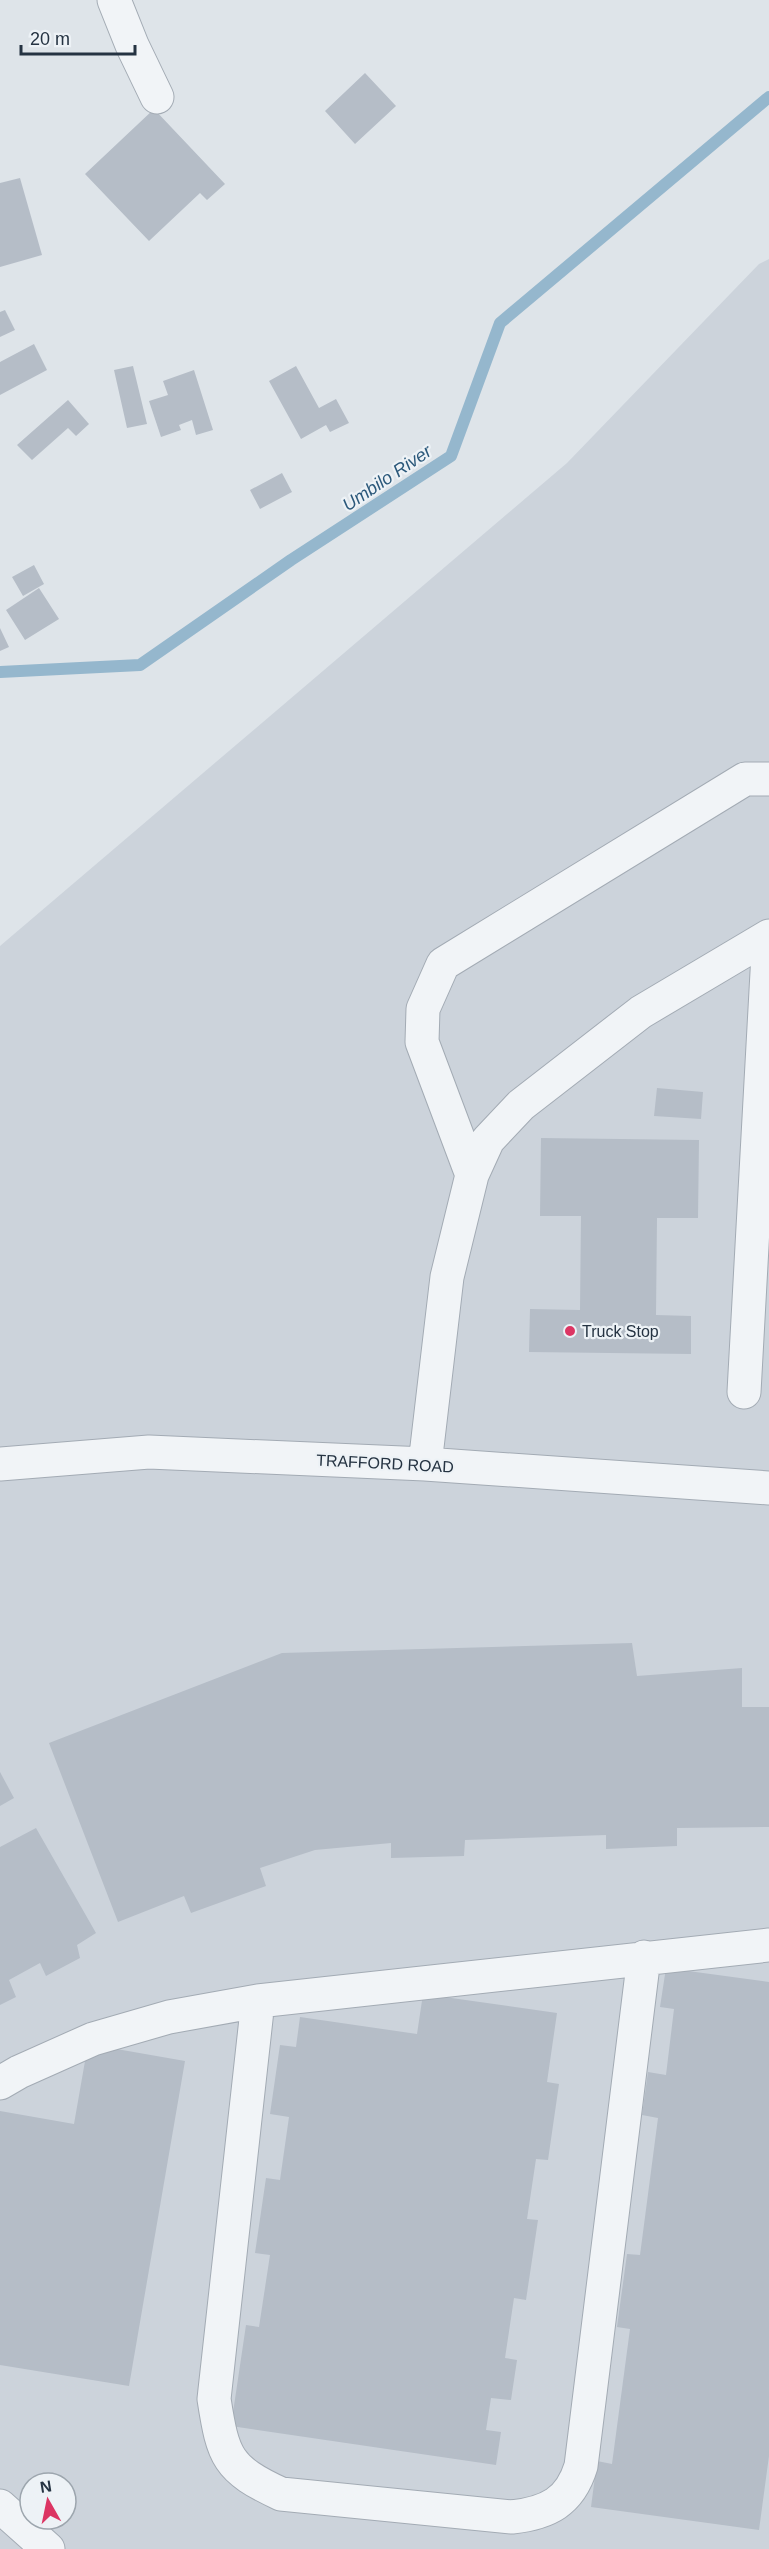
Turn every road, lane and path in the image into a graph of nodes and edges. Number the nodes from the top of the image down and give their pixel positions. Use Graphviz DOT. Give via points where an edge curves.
graph roads {
  1 [pos="114,0"];
  2 [pos="157,97"];
  3 [pos="769,779"];
  4 [pos="769,936"];
  5 [pos="472,1175"];
  6 [pos="744,1392"];
  7 [pos="0,1464"];
  8 [pos="425,1464"];
  9 [pos="769,1488"];
  10 [pos="769,1945"];
  11 [pos="644,1957"];
  12 [pos="258,2001"];
  13 [pos="0,2083"];
  14 [pos="0,2506"];
  15 [pos="48,2549"];
  1 -- 2 [label="street"];
  3 -- 5 [label="street" via="745,779 443,964 423,1009 422,1042"];
  4 -- 5 [label="street" via="641,1012 521,1105 488,1140"];
  4 -- 6 [label="street"];
  5 -- 8 [label="street" via="447,1277"];
  7 -- 8 [label="street, TRAFFORD ROAD" via="149,1452"];
  8 -- 9 [label="street, TRAFFORD ROAD"];
  10 -- 11 [label="street"];
  11 -- 12 [label="street"];
  11 -- 12 [label="street" via="581,2466 576,2484 565,2497 548,2510 530,2515 512,2517 281,2494 249,2479 229,2459 214,2399"];
  12 -- 13 [label="street" via="169,2017 93,2039"];
  14 -- 15 [label="street"];
}
